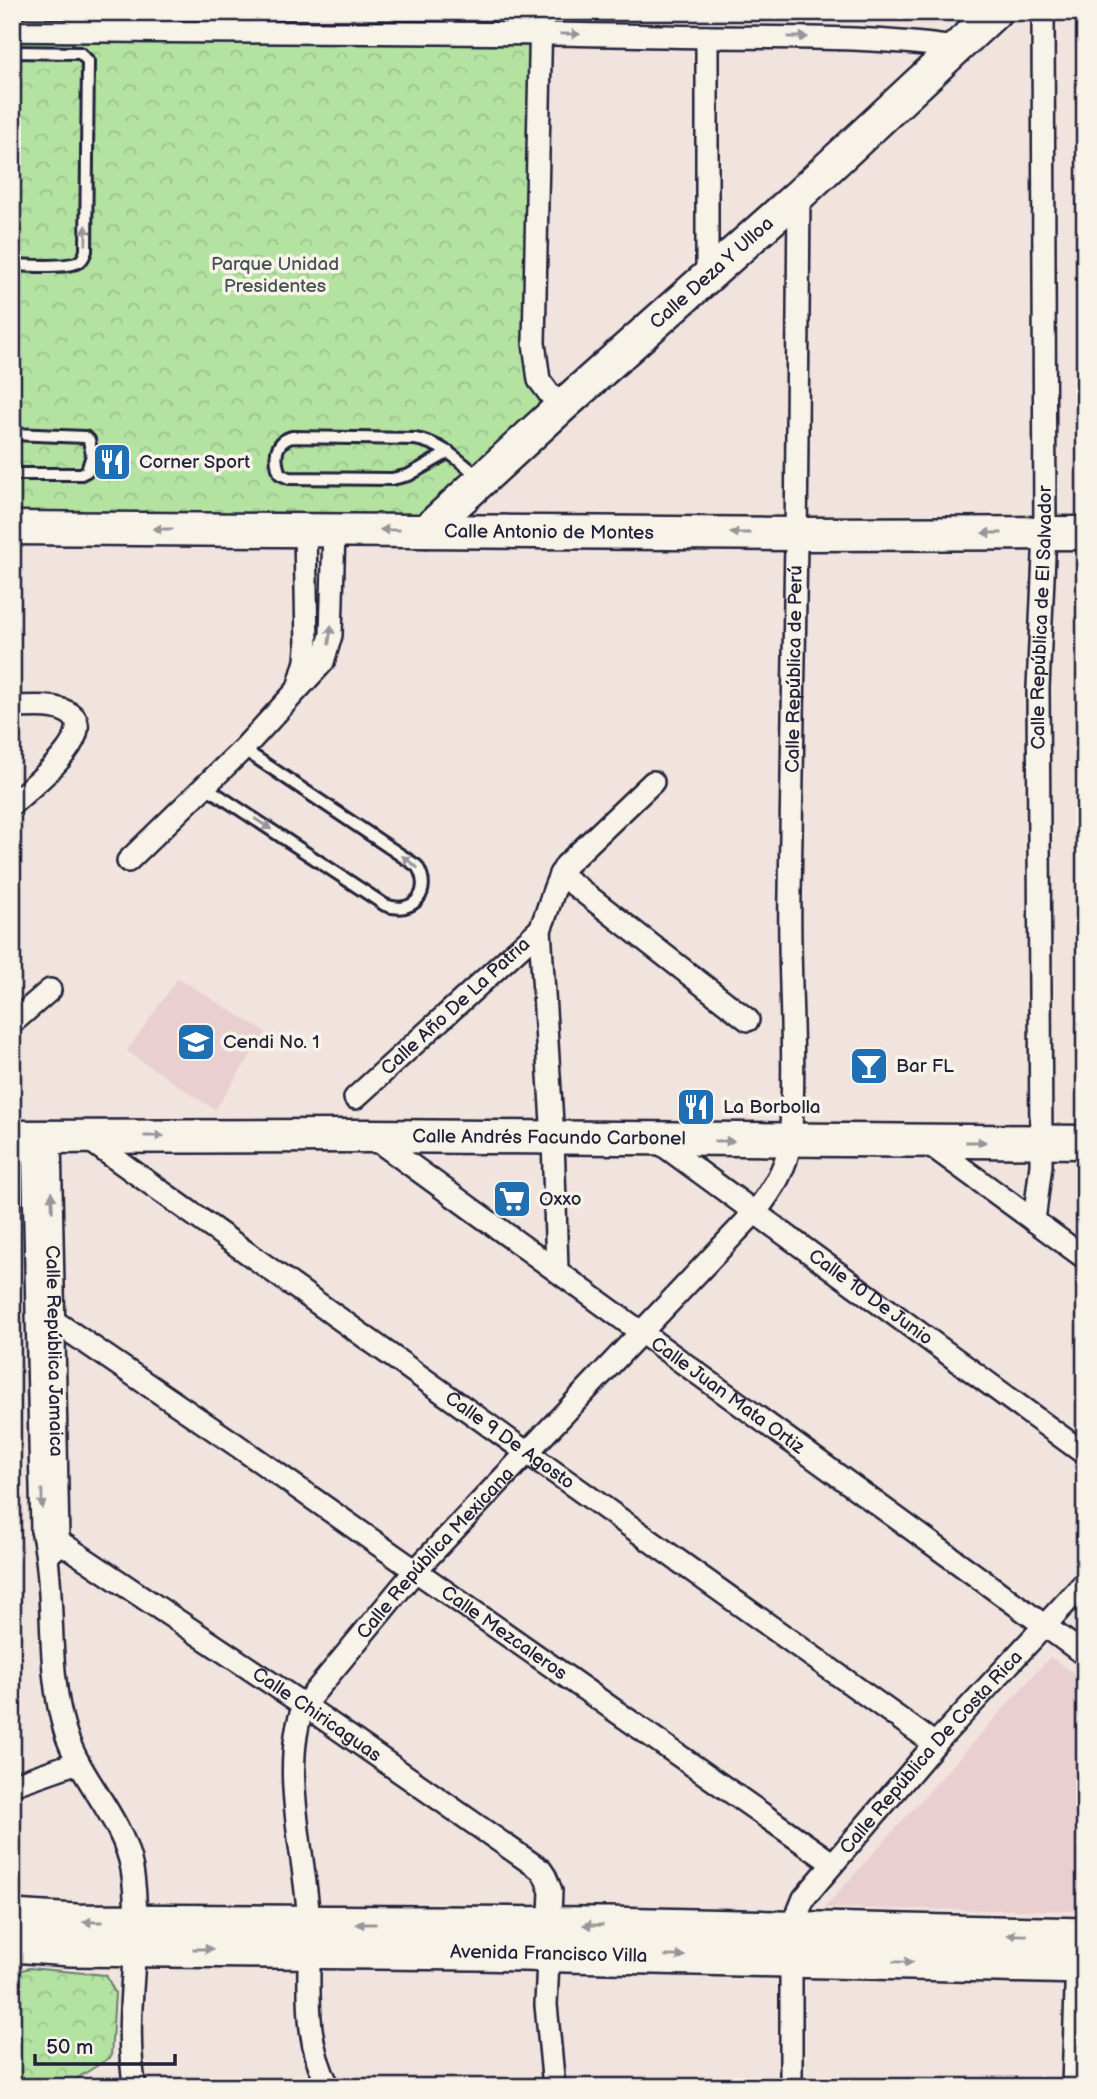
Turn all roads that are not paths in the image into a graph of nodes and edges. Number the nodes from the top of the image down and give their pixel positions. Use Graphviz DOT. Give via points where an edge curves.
graph roads {
  1 [pos="995,12"];
  2 [pos="1043,12"];
  3 [pos="58,21"];
  4 [pos="219,22"];
  5 [pos="377,22"];
  6 [pos="541,23"];
  7 [pos="12,30"];
  8 [pos="707,37"];
  9 [pos="955,48"];
  10 [pos="12,52"];
  11 [pos="799,195"];
  12 [pos="12,265"];
  13 [pos="707,278"];
  14 [pos="560,408"];
  15 [pos="12,434"];
  16 [pos="449,452"];
  17 [pos="12,474"];
  18 [pos="482,478"];
  19 [pos="12,528"];
  20 [pos="320,530"];
  21 [pos="426,531"];
  22 [pos="1045,533"];
  23 [pos="1085,533"];
  24 [pos="797,534"];
  25 [pos="296,693"];
  26 [pos="12,707"];
  27 [pos="243,750"];
  28 [pos="653,782"];
  29 [pos="206,787"];
  30 [pos="12,804"];
  31 [pos="128,860"];
  32 [pos="560,874"];
  33 [pos="540,929"];
  34 [pos="50,990"];
  35 [pos="748,1020"];
  36 [pos="12,1023"];
  37 [pos="355,1098"];
  38 [pos="84,1136"];
  39 [pos="371,1136"];
  40 [pos="32,1137"];
  41 [pos="553,1139"];
  42 [pos="656,1140"];
  43 [pos="925,1141"];
  44 [pos="790,1142"];
  45 [pos="1041,1142"];
  46 [pos="1085,1142"];
  47 [pos="756,1212"];
  48 [pos="1034,1221"];
  49 [pos="1085,1258"];
  50 [pos="557,1270"];
  51 [pos="47,1315"];
  52 [pos="643,1332"];
  53 [pos="527,1454"];
  54 [pos="1085,1454"];
  55 [pos="50,1535"];
  56 [pos="415,1571"];
  57 [pos="1085,1582"];
  58 [pos="1044,1625"];
  59 [pos="1085,1655"];
  60 [pos="304,1705"];
  61 [pos="935,1744"];
  62 [pos="78,1762"];
  63 [pos="12,1785"];
  64 [pos="832,1863"];
  65 [pos="12,1918"];
  66 [pos="134,1935"];
  67 [pos="308,1937"];
  68 [pos="548,1939"];
  69 [pos="12,1944"];
  70 [pos="791,1944"];
  71 [pos="1081,1951"];
  72 [pos="135,2087"];
  73 [pos="329,2087"];
  74 [pos="554,2087"];
  75 [pos="791,2087"];
  76 [pos="1073,2087"];
  1 -- 9 [label="main road, Calle Deza Y Ulloa"];
  2 -- 22 [label="street, Calle República de El Salvador"];
  3 -- 4 [label="street"];
  3 -- 7 [label="street"];
  4 -- 5 [label="street"];
  5 -- 6 [label="street"];
  6 -- 8 [label="street, one-way"];
  6 -- 14 [label="street" via="535,368"];
  8 -- 9 [label="street, one-way" via="852,38"];
  8 -- 13 [label="street"];
  9 -- 11 [label="main road, Calle Deza Y Ulloa"];
  12 -- 10 [label="lane, one-way" via="67,265 83,258 89,90 88,61 80,53"];
  11 -- 13 [label="main road, Calle Deza Y Ulloa"];
  11 -- 24 [label="street, Calle República de Perú"];
  13 -- 14 [label="main road, Calle Deza Y Ulloa"];
  14 -- 18 [label="main road, Calle Deza Y Ulloa"];
  15 -- 17 [label="lane" via="85,437 92,455 87,471 81,474"];
  16 -- 16 [label="lane" via="415,439 292,437 282,441 276,458 280,474 289,478 392,479"];
  16 -- 18 [label="lane"];
  18 -- 21 [label="main road, Calle Deza Y Ulloa"];
  20 -- 19 [label="main road, Calle Antonio de Montes, one-way"];
  21 -- 20 [label="main road, Calle Antonio de Montes, one-way"];
  20 -- 25 [label="street" via="306,661"];
  25 -- 20 [label="street, one-way" via="315,672 331,635"];
  24 -- 21 [label="main road, Calle Antonio de Montes, one-way"];
  22 -- 23 [label="main road, Calle Antonio de Montes"];
  22 -- 24 [label="main road, Calle Antonio de Montes, one-way"];
  22 -- 45 [label="street, Calle República de El Salvador" via="1038,688"];
  24 -- 44 [label="street, Calle República de Perú" via="789,923"];
  25 -- 27 [label="street"];
  26 -- 30 [label="street" via="66,711 75,720 77,733 63,757"];
  27 -- 29 [label="street"];
  29 -- 27 [label="lane, one-way" via="385,905 400,909 415,902 424,888 417,866"];
  28 -- 32 [label="street, Calle Año De La Patria"];
  29 -- 31 [label="street"];
  32 -- 33 [label="street, Calle Año De La Patria"];
  32 -- 35 [label="street"];
  33 -- 37 [label="street, Calle Año De La Patria"];
  33 -- 41 [label="street"];
  34 -- 36 [label="street"];
  38 -- 39 [label="main road, Calle Andrés Facundo Carbonel, one-way"];
  38 -- 40 [label="main road, Calle Andrés Facundo Carbonel"];
  38 -- 53 [label="street, Calle 9 De Agosto"];
  39 -- 41 [label="main road, Calle Andrés Facundo Carbonel"];
  39 -- 50 [label="street, Calle Juan Mata Ortiz"];
  40 -- 51 [label="street, Calle República Jamaica"];
  41 -- 42 [label="main road, Calle Andrés Facundo Carbonel"];
  41 -- 50 [label="street"];
  42 -- 44 [label="main road, Calle Andrés Facundo Carbonel, one-way"];
  42 -- 47 [label="street, Calle 10 De Junio"];
  43 -- 44 [label="main road, Calle Andrés Facundo Carbonel"];
  43 -- 45 [label="main road, Calle Andrés Facundo Carbonel, one-way"];
  43 -- 48 [label="street"];
  44 -- 47 [label="street, Calle República Mexicana" via="775,1184"];
  45 -- 46 [label="main road, Calle Andrés Facundo Carbonel"];
  45 -- 48 [label="street, Calle República de El Salvador"];
  47 -- 52 [label="street, Calle República Mexicana"];
  47 -- 54 [label="street, Calle 10 De Junio"];
  48 -- 49 [label="street"];
  50 -- 52 [label="street, Calle Juan Mata Ortiz"];
  51 -- 55 [label="street, Calle República Jamaica"];
  51 -- 56 [label="street, Calle Mezcaleros"];
  52 -- 53 [label="street, Calle República Mexicana"];
  52 -- 58 [label="street, Calle Juan Mata Ortiz"];
  53 -- 56 [label="street, Calle República Mexicana"];
  53 -- 61 [label="street, Calle 9 De Agosto"];
  55 -- 60 [label="street, Calle Chiricaguas"];
  55 -- 62 [label="street, Calle República Jamaica" via="57,1698"];
  56 -- 60 [label="street, Calle República Mexicana"];
  56 -- 64 [label="street, Calle Mezcaleros"];
  57 -- 58 [label="street, Calle República De Costa Rica"];
  58 -- 59 [label="street, Calle Juan Mata Ortiz"];
  58 -- 61 [label="street, Calle República De Costa Rica"];
  60 -- 67 [label="street, Calle República Mexicana" via="295,1767"];
  60 -- 68 [label="street, Calle Chiricaguas" via="541,1870 551,1891"];
  61 -- 64 [label="street, Calle República De Costa Rica"];
  62 -- 63 [label="street"];
  62 -- 66 [label="street, Calle República Jamaica" via="128,1852"];
  64 -- 70 [label="street, Calle República De Costa Rica" via="804,1898"];
  66 -- 65 [label="main road, Avenida Francisco Villa, one-way" via="76,1922"];
  66 -- 67 [label="main road, Avenida Francisco Villa"];
  66 -- 69 [label="main road, Avenida Francisco Villa"];
  66 -- 72 [label="street, Calle República Jamaica" via="130,2048"];
  67 -- 68 [label="main road, Avenida Francisco Villa"];
  67 -- 73 [label="street, Calle República Mexicana" via="312,2042"];
  68 -- 70 [label="main road, Avenida Francisco Villa"];
  68 -- 74 [label="street, Calle Chiricaguas" via="546,2005"];
  70 -- 71 [label="main road, Avenida Francisco Villa"];
  70 -- 75 [label="street"];
  71 -- 76 [label="street"];
}
